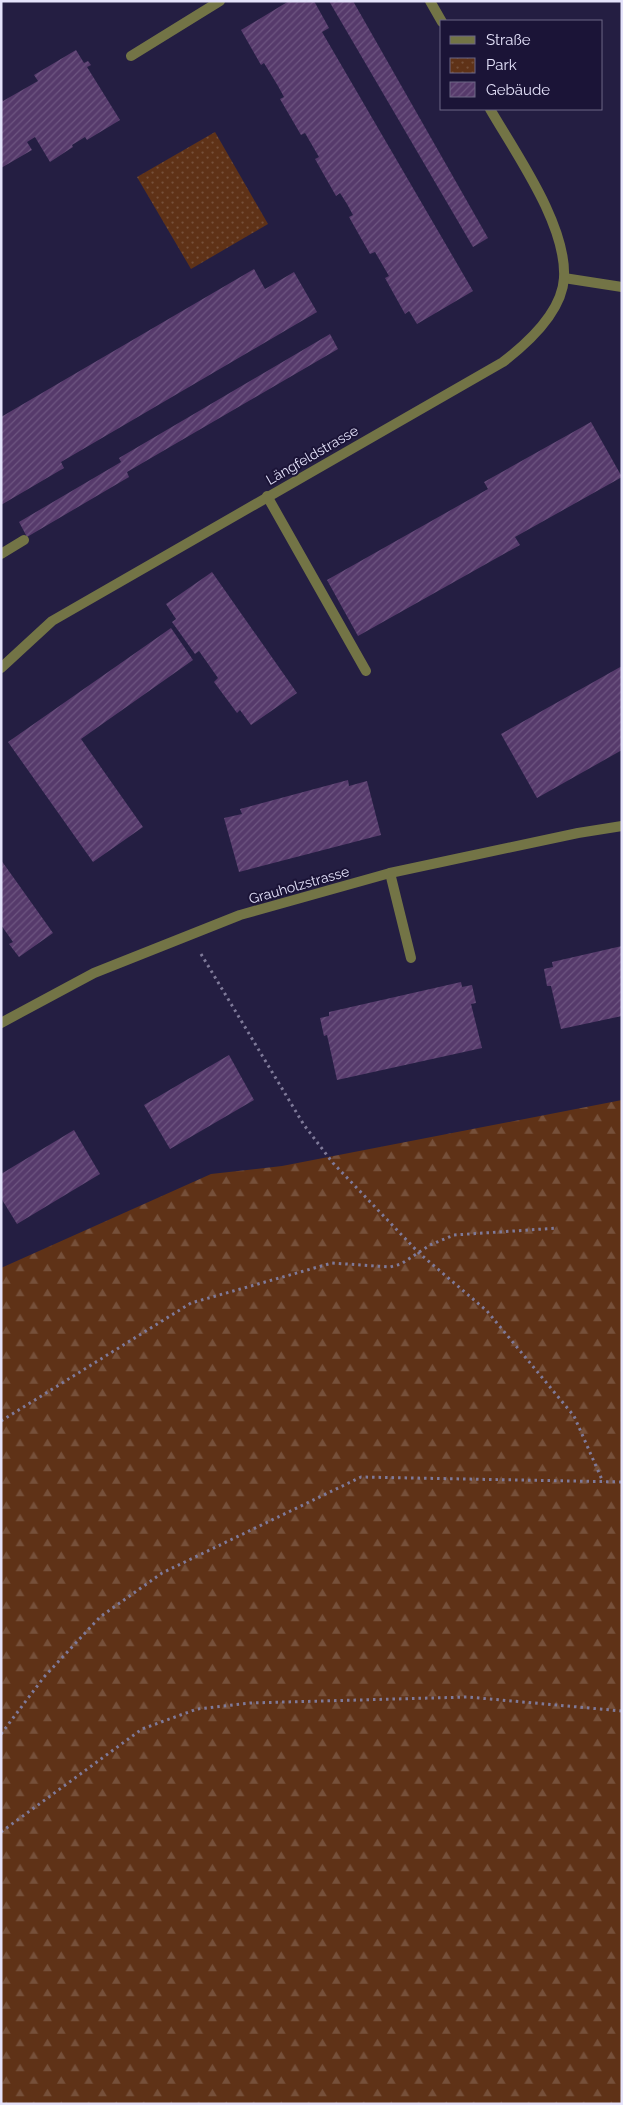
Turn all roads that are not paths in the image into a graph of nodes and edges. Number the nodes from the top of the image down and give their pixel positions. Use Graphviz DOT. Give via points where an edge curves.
graph roads {
  1 [pos="220,1"];
  2 [pos="430,1"];
  3 [pos="441,20"];
  4 [pos="131,56"];
  5 [pos="491,110"];
  6 [pos="564,278"];
  7 [pos="622,287"];
  8 [pos="267,496"];
  9 [pos="24,540"];
  10 [pos="1,554"];
  11 [pos="1,668"];
  12 [pos="366,671"];
  13 [pos="622,826"];
  14 [pos="390,873"];
  15 [pos="411,958"];
  16 [pos="1,1023"];
  1 -- 4 [label="street"];
  2 -- 3 [label="street"];
  5 -- 6 [label="street" via="551,217 563,258"];
  6 -- 7 [label="street"];
  6 -- 8 [label="street, Längfeldstrasse" via="560,295 540,329 503,362"];
  8 -- 11 [label="street, Längfeldstrasse" via="52,621"];
  8 -- 12 [label="street"];
  9 -- 10 [label="street"];
  13 -- 14 [label="street, Grauholzstrasse"];
  14 -- 15 [label="street"];
  14 -- 16 [label="street, Grauholzstrasse" via="240,915 189,934 94,973"];
}
